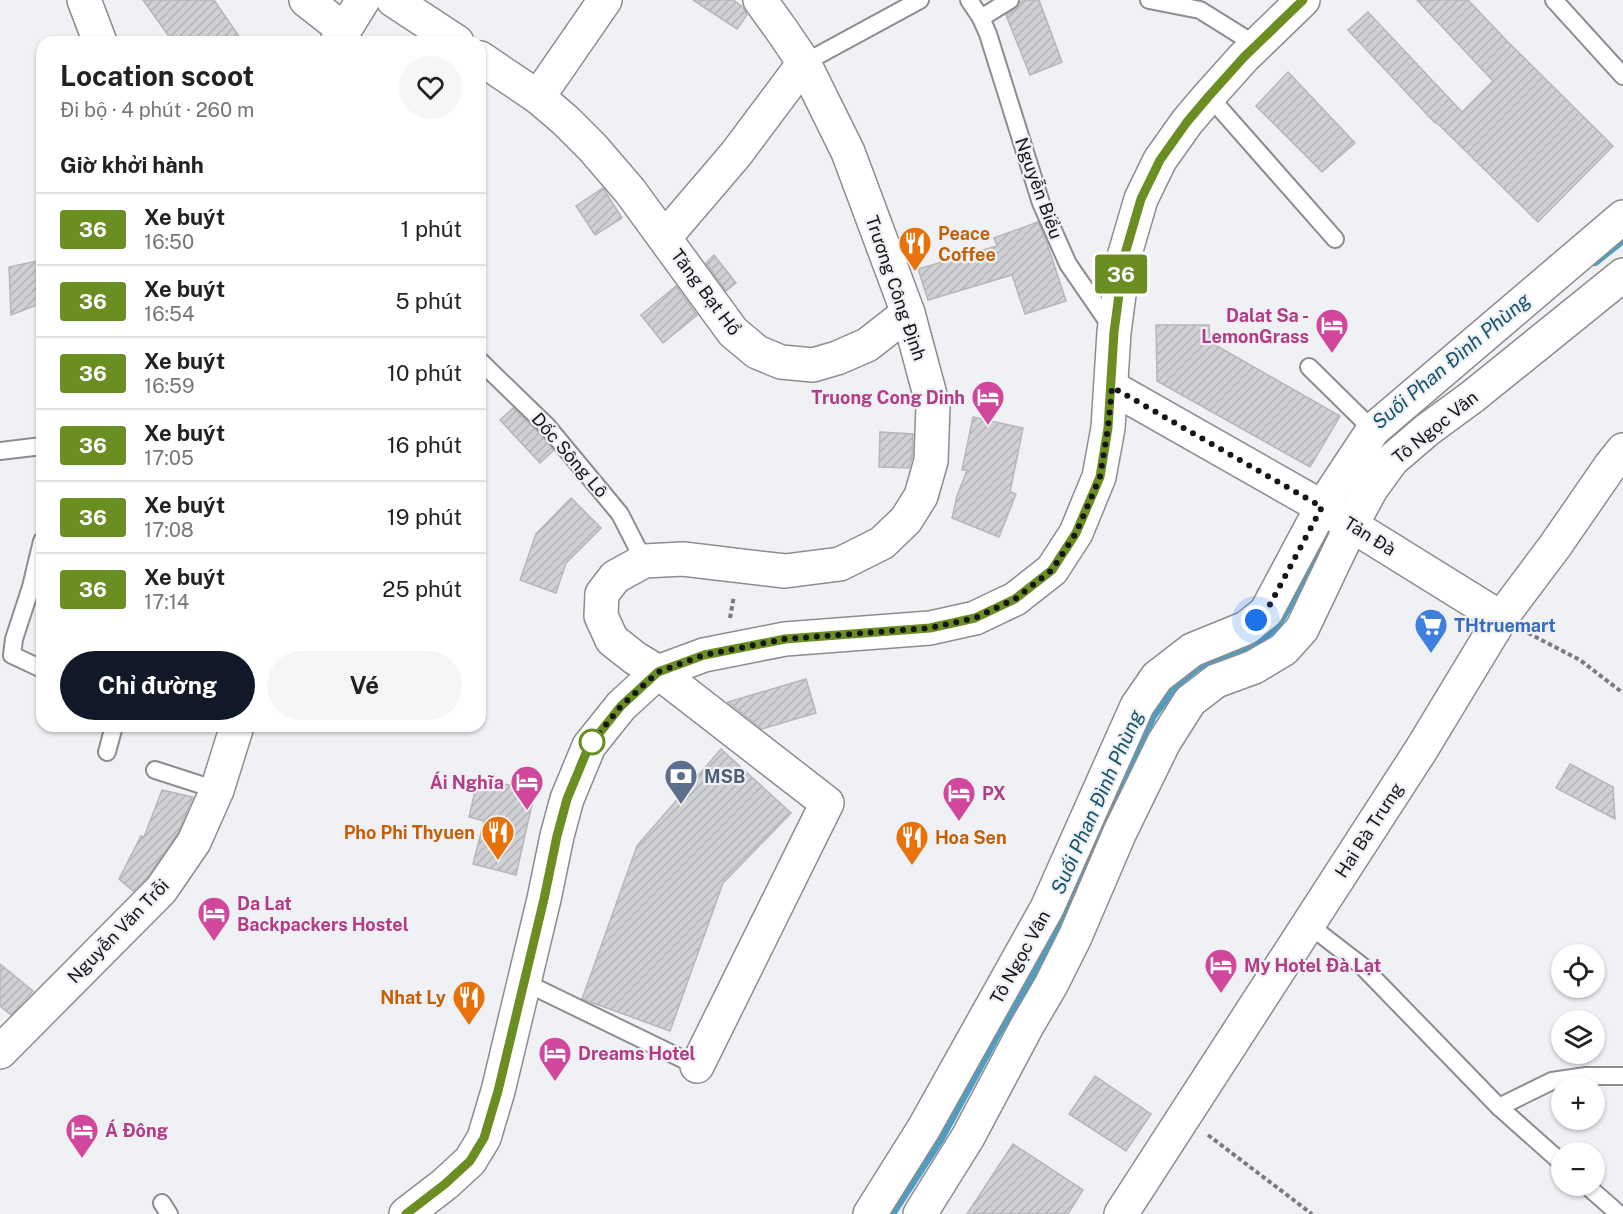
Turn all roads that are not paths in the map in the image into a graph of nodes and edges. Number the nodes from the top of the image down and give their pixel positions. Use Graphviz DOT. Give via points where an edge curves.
graph roads {
  1 [pos="84,0"];
  2 [pos="306,0"];
  3 [pos="363,0"];
  4 [pos="393,0"];
  5 [pos="605,0"];
  6 [pos="760,0"];
  7 [pos="920,0"];
  8 [pos="969,0"];
  9 [pos="1010,0"];
  10 [pos="1149,0"];
  11 [pos="1303,0"];
  12 [pos="1554,0"];
  13 [pos="981,18"];
  14 [pos="98,36"];
  15 [pos="340,36"];
  16 [pos="448,36"];
  17 [pos="1256,45"];
  18 [pos="486,62"];
  19 [pos="804,63"];
  20 [pos="1623,76"];
  21 [pos="1209,96"];
  22 [pos="538,97"];
  23 [pos="1623,217"];
  24 [pos="665,237"];
  25 [pos="1335,239"];
  26 [pos="1623,275"];
  27 [pos="908,313"];
  28 [pos="1114,332"];
  29 [pos="1309,366"];
  30 [pos="486,368"];
  31 [pos="1112,387"];
  32 [pos="1373,430"];
  33 [pos="36,447"];
  34 [pos="1623,450"];
  35 [pos="0,451"];
  36 [pos="1322,507"];
  37 [pos="1352,524"];
  38 [pos="644,561"];
  39 [pos="36,566"];
  40 [pos="1501,618"];
  41 [pos="36,666"];
  42 [pos="658,672"];
  43 [pos="112,732"];
  44 [pos="235,732"];
  45 [pos="107,752"];
  46 [pos="154,770"];
  47 [pos="217,790"];
  48 [pos="1309,925"];
  49 [pos="524,982"];
  50 [pos="0,1052"];
  51 [pos="697,1066"];
  52 [pos="1623,1076"];
  53 [pos="1499,1107"];
  54 [pos="1551,1153"];
  55 [pos="1599,1196"];
  56 [pos="406,1214"];
  57 [pos="870,1214"];
  58 [pos="920,1214"];
  59 [pos="1121,1214"];
  60 [pos="1619,1214"];
  1 -- 14 [label="street"];
  2 -- 15 [label="street"];
  3 -- 15 [label="street"];
  4 -- 16 [label="street"];
  5 -- 22 [label="street"];
  6 -- 19 [label="street, Trương Công Định"];
  7 -- 19 [label="lane"];
  8 -- 13 [label="lane, Nguyễn Biểu"];
  9 -- 13 [label="lane"];
  10 -- 17 [label="lane" via="1200,10"];
  11 -- 17 [label="street"];
  12 -- 20 [label="lane"];
  13 -- 28 [label="lane, Nguyễn Biểu" via="1041,203 1068,264"];
  17 -- 21 [label="street"];
  18 -- 22 [label="street, Tăng Bạt Hổ"];
  19 -- 24 [label="street, Tăng Bạt Hổ" via="736,154"];
  19 -- 27 [label="street, Trương Công Định" via="848,152"];
  21 -- 25 [label="lane"];
  21 -- 28 [label="street" via="1160,160 1141,199 1124,257"];
  22 -- 24 [label="street, Tăng Bạt Hổ" via="593,148"];
  23 -- 32 [label="street, Tô Ngọc Vân"];
  24 -- 27 [label="street, Tăng Bạt Hổ" via="733,332 757,352 781,362 813,365 837,358 867,345"];
  26 -- 37 [label="street, Tô Ngọc Vân" via="1392,460"];
  27 -- 38 [label="street, Trương Công Định" via="933,406 932,461 921,496 906,520 882,543 840,564 785,571 683,559"];
  28 -- 31 [label="street"];
  29 -- 32 [label="lane"];
  30 -- 38 [label="lane, Dốc Sông Lô" via="547,426 620,514"];
  31 -- 36 [label="street, Tản Đà"];
  31 -- 42 [label="street" via="1100,477 1076,533 1052,570 1015,599 975,618 930,628 785,639 704,655"];
  32 -- 36 [label="street, Tô Ngọc Vân"];
  33 -- 35 [label="lane"];
  34 -- 40 [label="street, Hai Bà Trưng"];
  36 -- 37 [label="street, Tản Đà"];
  36 -- 57 [label="street, Tô Ngọc Vân" via="1266,612 1246,628 1192,650 1157,677 1137,706 1047,908 924,1128"];
  37 -- 40 [label="street, Tản Đà"];
  37 -- 58 [label="street, Tô Ngọc Vân" via="1302,629 1284,648 1254,667 1216,681 1190,701 1164,742 1051,985 968,1137"];
  38 -- 42 [label="street, Trương Công Định" via="615,577 602,594 601,616 612,640"];
  39 -- 41 [label="lane" via="12,655"];
  40 -- 48 [label="street, Hai Bà Trưng"];
  42 -- 49 [label="street" via="621,706 589,746 567,799"];
  42 -- 51 [label="street" via="827,803"];
  43 -- 45 [label="lane"];
  44 -- 47 [label="street, Nguyễn Văn Trỗi"];
  46 -- 47 [label="lane"];
  47 -- 50 [label="street, Nguyễn Văn Trỗi" via="194,842 161,890"];
  48 -- 53 [label="lane" via="1362,966"];
  48 -- 59 [label="street, Hai Bà Trưng"];
  49 -- 51 [label="lane"];
  49 -- 56 [label="street" via="484,1138 470,1161"];
  52 -- 53 [label="lane" via="1552,1081"];
  53 -- 54 [label="lane"];
  55 -- 60 [label="lane"];
}
